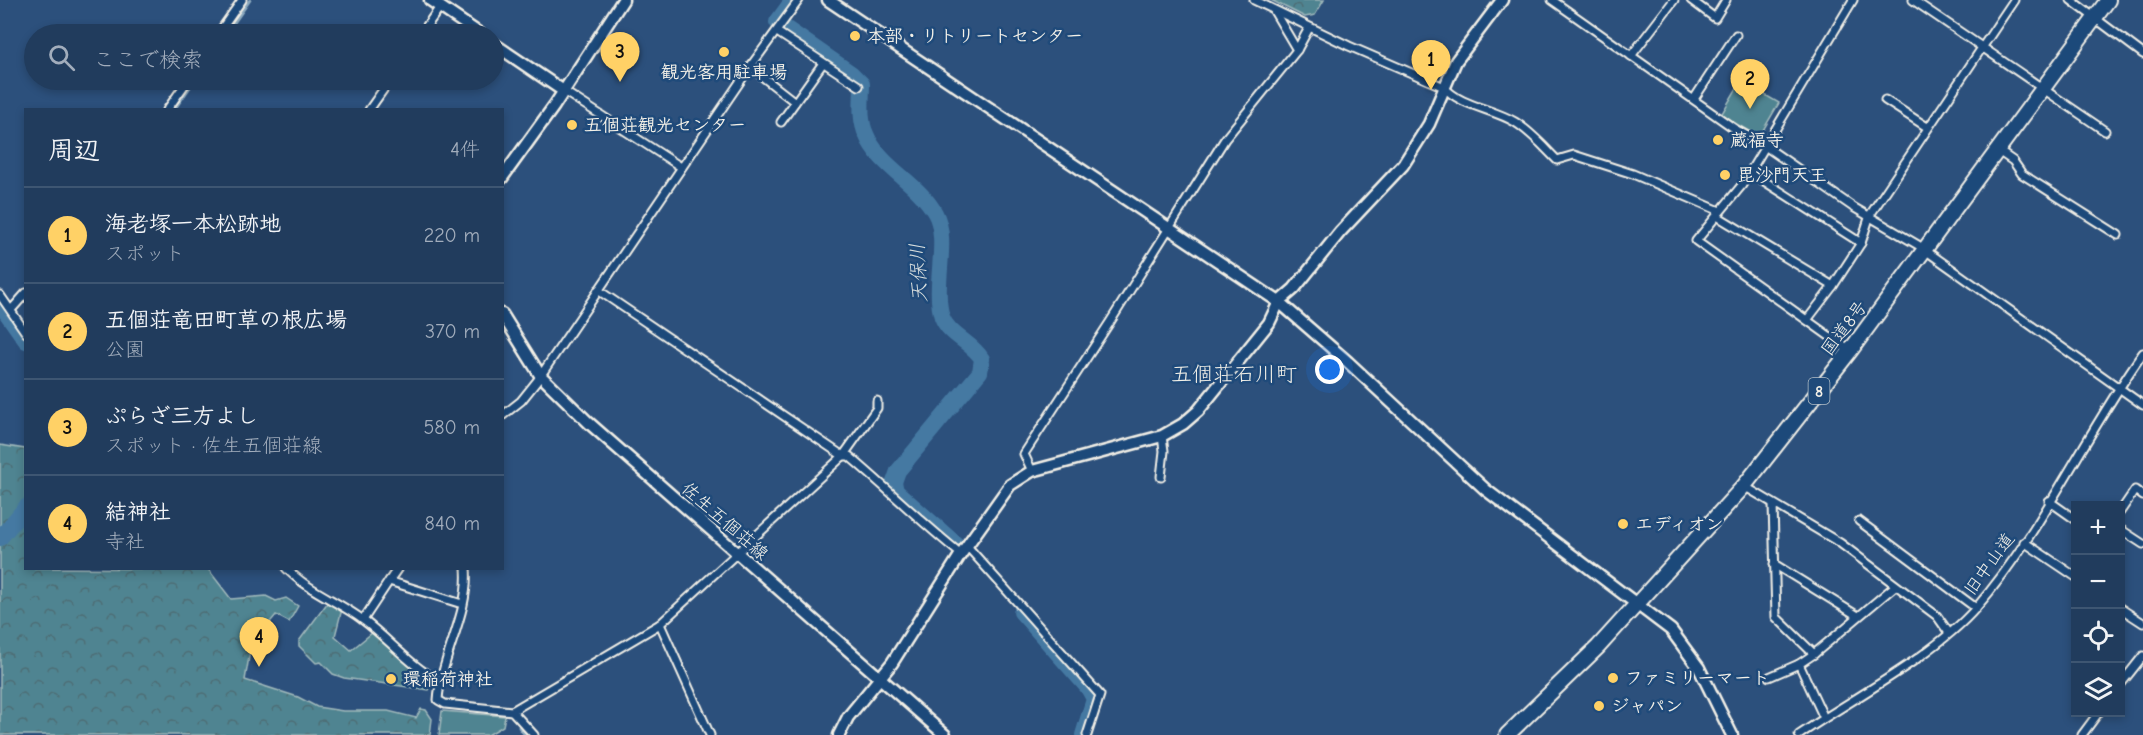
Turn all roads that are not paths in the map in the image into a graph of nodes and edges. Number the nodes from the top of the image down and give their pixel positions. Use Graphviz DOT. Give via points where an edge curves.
graph roads {
  1 [pos="242,0"];
  2 [pos="623,0"];
  3 [pos="799,0"];
  4 [pos="828,0"];
  5 [pos="1254,0"];
  6 [pos="1502,0"];
  7 [pos="1552,0"];
  8 [pos="1674,0"];
  9 [pos="1691,0"];
  10 [pos="1726,0"];
  11 [pos="1853,0"];
  12 [pos="1913,0"];
  13 [pos="2014,0"];
  14 [pos="2071,0"];
  15 [pos="2108,0"];
  16 [pos="435,3"];
  17 [pos="1273,10"];
  18 [pos="2096,17"];
  19 [pos="225,24"];
  20 [pos="426,24"];
  21 [pos="465,24"];
  22 [pos="780,28"];
  23 [pos="1309,28"];
  24 [pos="1736,35"];
  25 [pos="1982,46"];
  26 [pos="1297,50"];
  27 [pos="504,51"];
  28 [pos="2143,54"];
  29 [pos="1631,56"];
  30 [pos="823,63"];
  31 [pos="750,67"];
  32 [pos="859,86"];
  33 [pos="1444,87"];
  34 [pos="2043,87"];
  35 [pos="181,90"];
  36 [pos="383,90"];
  37 [pos="562,90"];
  38 [pos="1694,99"];
  39 [pos="1885,100"];
  40 [pos="795,102"];
  41 [pos="168,108"];
  42 [pos="370,108"];
  43 [pos="781,122"];
  44 [pos="1927,127"];
  45 [pos="2105,131"];
  46 [pos="1765,146"];
  47 [pos="1997,150"];
  48 [pos="681,167"];
  49 [pos="1750,172"];
  50 [pos="504,175"];
  51 [pos="1718,214"];
  52 [pos="1870,215"];
  53 [pos="1167,229"];
  54 [pos="2118,236"];
  55 [pos="1861,243"];
  56 [pos="1924,250"];
  57 [pos="1833,286"];
  58 [pos="598,290"];
  59 [pos="0,295"];
  60 [pos="24,295"];
  61 [pos="1279,303"];
  62 [pos="11,310"];
  63 [pos="504,317"];
  64 [pos="1807,320"];
  65 [pos="24,330"];
  66 [pos="1850,351"];
  67 [pos="2143,353"];
  68 [pos="540,375"];
  69 [pos="2119,387"];
  70 [pos="877,401"];
  71 [pos="2143,405"];
  72 [pos="504,414"];
  73 [pos="1162,436"];
  74 [pos="843,456"];
  75 [pos="1032,471"];
  76 [pos="1161,477"];
  77 [pos="1744,486"];
  78 [pos="2143,496"];
  79 [pos="2049,501"];
  80 [pos="1773,504"];
  81 [pos="2125,506"];
  82 [pos="2071,516"];
  83 [pos="1859,521"];
  84 [pos="2125,532"];
  85 [pos="2024,542"];
  86 [pos="2143,544"];
  87 [pos="964,550"];
  88 [pos="736,554"];
  89 [pos="1774,564"];
  90 [pos="288,570"];
  91 [pos="397,570"];
  92 [pos="466,570"];
  93 [pos="2071,574"];
  94 [pos="389,581"];
  95 [pos="1895,586"];
  96 [pos="1638,603"];
  97 [pos="462,604"];
  98 [pos="1976,608"];
  99 [pos="2122,609"];
  100 [pos="1858,616"];
  101 [pos="363,620"];
  102 [pos="2143,623"];
  103 [pos="660,624"];
  104 [pos="1949,633"];
  105 [pos="1814,654"];
  106 [pos="2143,656"];
  107 [pos="1799,664"];
  108 [pos="881,677"];
  109 [pos="1769,678"];
  110 [pos="2125,680"];
  111 [pos="439,681"];
  112 [pos="512,711"];
  113 [pos="2095,717"];
  114 [pos="1824,718"];
  115 [pos="534,735"];
  116 [pos="710,735"];
  117 [pos="839,735"];
  118 [pos="945,735"];
  119 [pos="1087,735"];
  120 [pos="1508,735"];
  121 [pos="1732,735"];
  122 [pos="1799,735"];
  123 [pos="2082,735"];
  1 -- 19 [label="street"];
  2 -- 37 [label="street"];
  3 -- 22 [label="street"];
  4 -- 53 [label="street"];
  5 -- 17 [label="street"];
  6 -- 33 [label="street" via="1456,61"];
  7 -- 29 [label="street"];
  8 -- 29 [label="street"];
  9 -- 10 [label="street" via="1715,18"];
  11 -- 46 [label="street"];
  12 -- 25 [label="street"];
  13 -- 25 [label="street"];
  14 -- 18 [label="street"];
  15 -- 18 [label="highway, 国道8号 / 8"];
  16 -- 20 [label="street"];
  16 -- 21 [label="street"];
  17 -- 23 [label="street"];
  17 -- 26 [label="street"];
  18 -- 28 [label="street"];
  18 -- 34 [label="highway, 国道8号 / 8"];
  22 -- 30 [label="street"];
  22 -- 31 [label="street"];
  23 -- 26 [label="street"];
  23 -- 33 [label="street"];
  24 -- 38 [label="street"];
  25 -- 34 [label="street"];
  25 -- 44 [label="street"];
  26 -- 53 [label="street" via="1225,139"];
  27 -- 37 [label="street"];
  29 -- 38 [label="street"];
  30 -- 32 [label="street"];
  30 -- 40 [label="street"];
  31 -- 40 [label="street"];
  31 -- 48 [label="street"];
  33 -- 51 [label="street" via="1450,94 1517,123 1557,160 1574,156 1633,174"];
  33 -- 61 [label="street" via="1421,140 1402,165"];
  34 -- 45 [label="street"];
  34 -- 47 [label="highway, 国道8号 / 8"];
  35 -- 41 [label="street"];
  36 -- 42 [label="street"];
  37 -- 48 [label="street"];
  37 -- 50 [label="street"];
  38 -- 46 [label="street"];
  39 -- 44 [label="street"];
  40 -- 43 [label="street"];
  44 -- 52 [label="street"];
  46 -- 49 [label="street"];
  46 -- 52 [label="street"];
  47 -- 54 [label="street" via="2013,161 2022,174"];
  47 -- 56 [label="highway, 国道8号 / 8"];
  48 -- 58 [label="street"];
  49 -- 51 [label="street"];
  49 -- 55 [label="street"];
  51 -- 57 [label="street"];
  51 -- 64 [label="street" via="1696,241"];
  52 -- 55 [label="street"];
  52 -- 56 [label="street"];
  53 -- 61 [label="street"];
  53 -- 75 [label="street" via="1024,454"];
  55 -- 57 [label="street"];
  56 -- 66 [label="highway, 国道8号 / 8"];
  56 -- 69 [label="street"];
  57 -- 64 [label="street"];
  58 -- 68 [label="street"];
  58 -- 74 [label="street"];
  59 -- 62 [label="street"];
  60 -- 62 [label="street"];
  61 -- 73 [label="street" via="1269,323 1198,411"];
  61 -- 96 [label="street" via="1486,490"];
  62 -- 65 [label="street"];
  63 -- 68 [label="street, 佐生五個荘線"];
  64 -- 66 [label="street"];
  66 -- 77 [label="highway, 国道8号 / 8"];
  67 -- 69 [label="street, 旧中山道"];
  68 -- 72 [label="street"];
  68 -- 88 [label="street, 佐生五個荘線"];
  69 -- 71 [label="street"];
  69 -- 79 [label="street, 旧中山道"];
  70 -- 74 [label="street" via="877,408"];
  73 -- 75 [label="street"];
  73 -- 76 [label="street"];
  74 -- 87 [label="street" via="849,456 918,519"];
  74 -- 88 [label="street"];
  75 -- 87 [label="street" via="1010,485"];
  77 -- 80 [label="street"];
  77 -- 96 [label="highway, 国道8号 / 8"];
  78 -- 81 [label="street" via="2135,490"];
  79 -- 82 [label="street"];
  79 -- 85 [label="street, 旧中山道"];
  80 -- 89 [label="street"];
  80 -- 95 [label="street" via="1839,543"];
  83 -- 98 [label="street"];
  84 -- 86 [label="street"];
  85 -- 93 [label="street"];
  85 -- 98 [label="street, 旧中山道"];
  87 -- 108 [label="street"];
  87 -- 119 [label="street" via="1100,695"];
  88 -- 103 [label="street"];
  88 -- 108 [label="street, 佐生五個荘線"];
  89 -- 100 [label="street"];
  89 -- 105 [label="street" via="1776,617"];
  90 -- 101 [label="street" via="297,580"];
  91 -- 94 [label="street"];
  92 -- 97 [label="street"];
  94 -- 97 [label="street"];
  94 -- 101 [label="street"];
  95 -- 100 [label="street"];
  95 -- 104 [label="street" via="1937,616"];
  96 -- 120 [label="highway, 国道8号 / 8"];
  96 -- 121 [label="street" via="1685,645"];
  97 -- 111 [label="street"];
  98 -- 104 [label="street, 旧中山道"];
  99 -- 102 [label="street"];
  100 -- 105 [label="street"];
  101 -- 111 [label="street" via="419,670"];
  103 -- 112 [label="street"];
  103 -- 116 [label="street"];
  104 -- 114 [label="street, 旧中山道"];
  105 -- 107 [label="street"];
  106 -- 110 [label="street"];
  107 -- 109 [label="street"];
  107 -- 114 [label="street"];
  108 -- 117 [label="street" via="848,717"];
  108 -- 118 [label="street, 佐生五個荘線"];
  111 -- 112 [label="street" via="438,700 445,704"];
  112 -- 115 [label="street"];
  113 -- 123 [label="street"];
  114 -- 122 [label="street, 旧中山道"];
}
